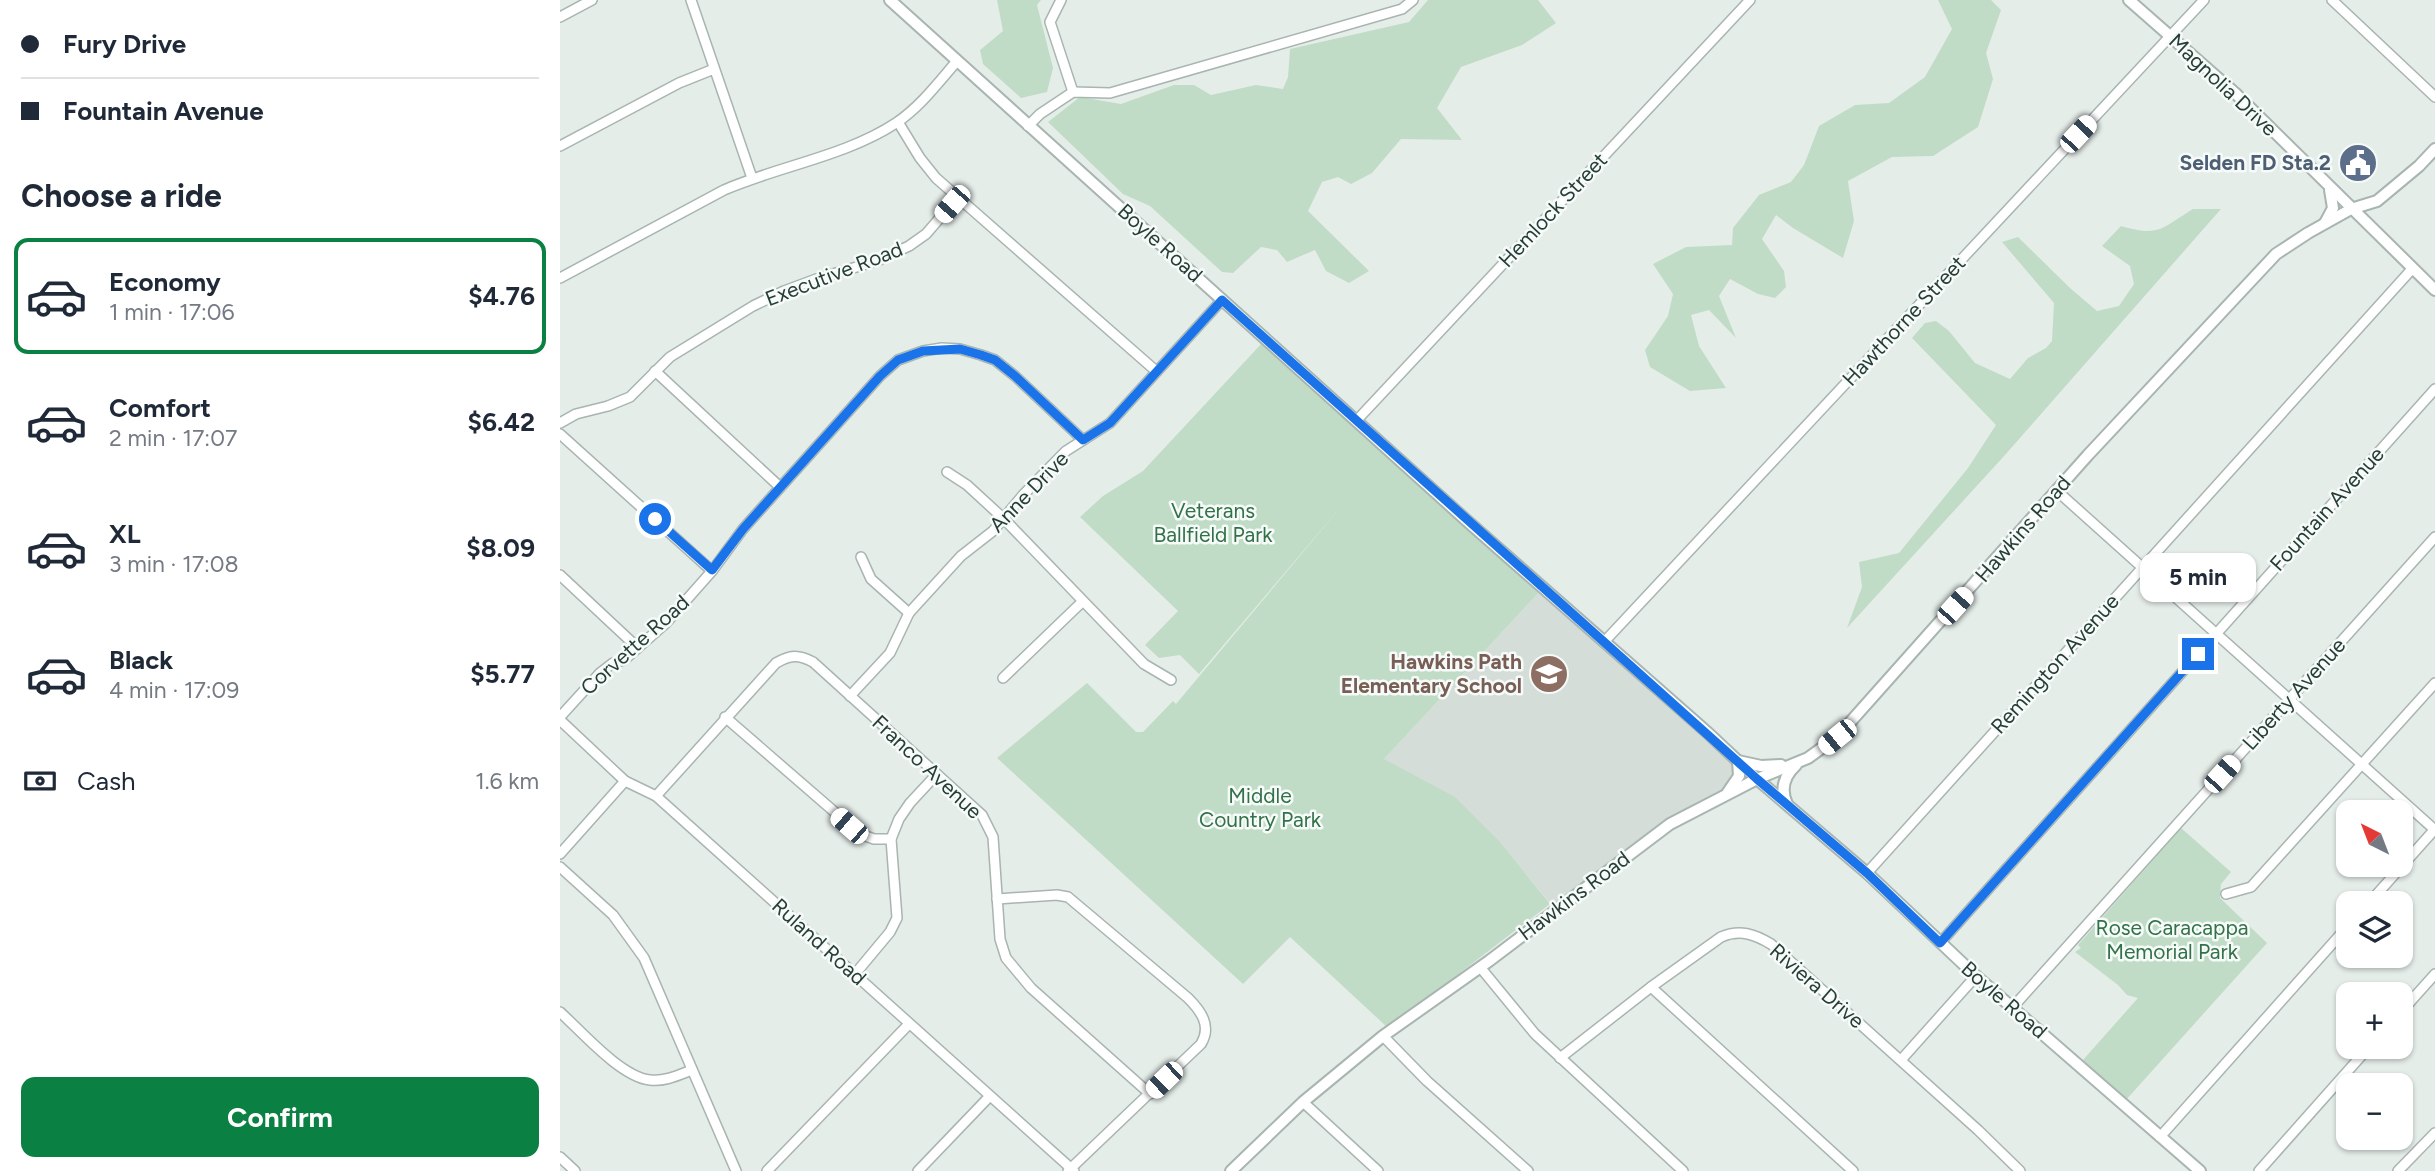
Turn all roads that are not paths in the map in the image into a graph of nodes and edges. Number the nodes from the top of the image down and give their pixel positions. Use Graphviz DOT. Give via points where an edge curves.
graph roads {
  1 [pos="592,0"];
  2 [pos="691,0"];
  3 [pos="890,0"];
  4 [pos="1061,0"];
  5 [pos="1413,0"];
  6 [pos="1750,0"];
  7 [pos="2129,0"];
  8 [pos="2204,0"];
  9 [pos="2332,0"];
  10 [pos="560,17"];
  11 [pos="2169,36"];
  12 [pos="957,61"];
  13 [pos="714,69"];
  14 [pos="1073,92"];
  15 [pos="2435,97"];
  16 [pos="898,122"];
  17 [pos="1028,126"];
  18 [pos="560,146"];
  19 [pos="2435,149"];
  20 [pos="752,178"];
  21 [pos="2329,187"];
  22 [pos="958,197"];
  23 [pos="2351,209"];
  24 [pos="2324,225"];
  25 [pos="2412,269"];
  26 [pos="560,278"];
  27 [pos="2435,290"];
  28 [pos="1222,300"];
  29 [pos="1156,371"];
  30 [pos="655,372"];
  31 [pos="2435,389"];
  32 [pos="1357,420"];
  33 [pos="560,423"];
  34 [pos="560,434"];
  35 [pos="1083,440"];
  36 [pos="947,472"];
  37 [pos="780,487"];
  38 [pos="2056,490"];
  39 [pos="1004,519"];
  40 [pos="2435,537"];
  41 [pos="861,557"];
  42 [pos="2142,567"];
  43 [pos="712,570"];
  44 [pos="560,575"];
  45 [pos="1082,602"];
  46 [pos="909,613"];
  47 [pos="2216,634"];
  48 [pos="1604,642"];
  49 [pos="638,648"];
  50 [pos="1003,678"];
  51 [pos="1171,680"];
  52 [pos="2435,682"];
  53 [pos="850,696"];
  54 [pos="2289,700"];
  55 [pos="726,717"];
  56 [pos="560,719"];
  57 [pos="1738,761"];
  58 [pos="1798,763"];
  59 [pos="2361,765"];
  60 [pos="936,775"];
  61 [pos="1757,779"];
  62 [pos="625,781"];
  63 [pos="656,796"];
  64 [pos="1724,796"];
  65 [pos="1788,806"];
  66 [pos="2435,830"];
  67 [pos="891,839"];
  68 [pos="560,854"];
  69 [pos="560,867"];
  70 [pos="1867,873"];
  71 [pos="2380,891"];
  72 [pos="2226,894"];
  73 [pos="997,898"];
  74 [pos="2336,939"];
  75 [pos="1940,943"];
  76 [pos="1480,967"];
  77 [pos="855,974"];
  78 [pos="2435,974"];
  79 [pos="1976,976"];
  80 [pos="1651,987"];
  81 [pos="2413,999"];
  82 [pos="2013,1007"];
  83 [pos="560,1012"];
  84 [pos="909,1024"];
  85 [pos="1383,1036"];
  86 [pos="1560,1058"];
  87 [pos="2358,1059"];
  88 [pos="1902,1060"];
  89 [pos="692,1070"];
  90 [pos="1150,1094"];
  91 [pos="989,1097"];
  92 [pos="1303,1102"];
  93 [pos="2435,1133"];
  94 [pos="2160,1136"];
  95 [pos="560,1157"];
  96 [pos="2195,1169"];
  97 [pos="1071,1170"];
  98 [pos="575,1171"];
  99 [pos="736,1171"];
  100 [pos="767,1171"];
  101 [pos="918,1171"];
  102 [pos="1231,1171"];
  103 [pos="1378,1171"];
  104 [pos="1528,1171"];
  105 [pos="1683,1171"];
  106 [pos="1853,1171"];
  107 [pos="2020,1171"];
  108 [pos="2259,1171"];
  109 [pos="2398,1171"];
  1 -- 10 [label="street"];
  2 -- 13 [label="street"];
  3 -- 12 [label="street, Boyle Road"];
  4 -- 14 [label="street" via="1050,22"];
  5 -- 14 [label="street" via="1402,9 1119,91"];
  6 -- 32 [label="street, Hemlock Street"];
  7 -- 11 [label="street, Magnolia Drive"];
  8 -- 11 [label="street, Hawthorne Street"];
  9 -- 15 [label="street"];
  11 -- 21 [label="street, Magnolia Drive" via="2236,94"];
  11 -- 48 [label="street, Hawthorne Street"];
  12 -- 16 [label="street"];
  12 -- 17 [label="street, Boyle Road"];
  13 -- 18 [label="street"];
  13 -- 20 [label="street"];
  14 -- 17 [label="street"];
  16 -- 20 [label="street" via="872,138"];
  16 -- 22 [label="street" via="936,178"];
  17 -- 28 [label="street, Boyle Road"];
  19 -- 23 [label="street, Hawkins Road" via="2377,201"];
  20 -- 26 [label="street"];
  21 -- 23 [label="street, Magnolia Drive"];
  21 -- 24 [label="street" via="2333,208"];
  22 -- 29 [label="street"];
  22 -- 30 [label="street, Executive Road" via="926,234 909,246 785,290 691,343"];
  23 -- 24 [label="street, Hawkins Road"];
  23 -- 25 [label="street, Magnolia Drive"];
  24 -- 38 [label="street, Hawkins Road" via="2276,254"];
  25 -- 27 [label="street, Magnolia Drive"];
  25 -- 42 [label="street, Remington Avenue"];
  28 -- 29 [label="street, Anne Drive"];
  28 -- 32 [label="street, Boyle Road"];
  29 -- 35 [label="street, Anne Drive" via="1110,423"];
  30 -- 33 [label="street, Executive Road" via="630,397"];
  30 -- 37 [label="street"];
  31 -- 47 [label="street, Fountain Avenue"];
  32 -- 48 [label="street, Boyle Road"];
  34 -- 43 [label="street"];
  35 -- 37 [label="street, Corvette Road" via="995,360 960,349 923,351 898,360 880,376"];
  35 -- 39 [label="street, Anne Drive" via="1057,459"];
  36 -- 39 [label="street"];
  37 -- 43 [label="street, Corvette Road"];
  38 -- 42 [label="street"];
  38 -- 58 [label="street, Hawkins Road" via="1837,737"];
  39 -- 45 [label="street"];
  39 -- 46 [label="street, Anne Drive" via="961,556"];
  40 -- 54 [label="street, Liberty Avenue"];
  41 -- 46 [label="street" via="871,579"];
  42 -- 47 [label="street"];
  42 -- 70 [label="street, Remington Avenue"];
  43 -- 49 [label="street, Corvette Road"];
  44 -- 49 [label="street"];
  45 -- 50 [label="street"];
  45 -- 51 [label="street" via="1144,664"];
  46 -- 53 [label="street, Anne Drive" via="890,653"];
  47 -- 54 [label="street"];
  47 -- 75 [label="street, Fountain Avenue"];
  48 -- 57 [label="street, Boyle Road"];
  49 -- 56 [label="street, Corvette Road" via="600,673"];
  52 -- 59 [label="street"];
  53 -- 55 [label="street, Franco Avenue" via="813,662 799,655 787,656"];
  53 -- 60 [label="street, Franco Avenue"];
  54 -- 59 [label="street"];
  54 -- 82 [label="street, Liberty Avenue"];
  55 -- 63 [label="street, Franco Avenue"];
  55 -- 67 [label="street" via="860,834"];
  56 -- 62 [label="street, Ruland Road"];
  57 -- 58 [label="street" via="1761,766"];
  57 -- 61 [label="street, Boyle Road"];
  57 -- 64 [label="street" via="1738,778"];
  58 -- 61 [label="street, Hawkins Road"];
  58 -- 65 [label="street" via="1785,779"];
  59 -- 66 [label="street"];
  59 -- 72 [label="street" via="2251,887"];
  60 -- 67 [label="street" via="910,803"];
  60 -- 73 [label="street, Franco Avenue" via="988,825"];
  61 -- 64 [label="street, Hawkins Road"];
  61 -- 65 [label="street, Boyle Road"];
  62 -- 63 [label="street, Ruland Road"];
  62 -- 68 [label="street"];
  63 -- 77 [label="street, Ruland Road"];
  64 -- 76 [label="street, Hawkins Road" via="1670,824"];
  65 -- 70 [label="street, Boyle Road"];
  66 -- 71 [label="street"];
  67 -- 77 [label="street" via="897,918"];
  69 -- 89 [label="street" via="613,915 644,958"];
  70 -- 75 [label="street, Boyle Road"];
  73 -- 90 [label="street, Franco Avenue" via="1003,948 1020,978"];
  73 -- 90 [label="street" via="1068,897 1198,1008 1205,1020 1205,1037"];
  74 -- 94 [label="street"];
  75 -- 79 [label="street, Boyle Road"];
  76 -- 85 [label="street, Hawkins Road"];
  76 -- 86 [label="street"];
  77 -- 84 [label="street, Ruland Road"];
  78 -- 81 [label="street"];
  79 -- 82 [label="street, Boyle Road"];
  79 -- 88 [label="street"];
  80 -- 86 [label="street, Riviera Drive"];
  80 -- 88 [label="street, Riviera Drive" via="1721,937 1750,933 1771,944"];
  80 -- 106 [label="street"];
  82 -- 94 [label="street, Boyle Road"];
  83 -- 89 [label="street" via="638,1078 653,1081"];
  84 -- 91 [label="street, Ruland Road"];
  84 -- 100 [label="street"];
  85 -- 92 [label="street, Hawkins Road"];
  85 -- 104 [label="street"];
  86 -- 105 [label="street"];
  87 -- 108 [label="street"];
  88 -- 107 [label="street, Riviera Drive"];
  89 -- 99 [label="street"];
  90 -- 97 [label="street"];
  91 -- 97 [label="street, Ruland Road"];
  91 -- 101 [label="street"];
  92 -- 102 [label="street, Hawkins Road"];
  92 -- 103 [label="street"];
  93 -- 109 [label="street"];
  94 -- 96 [label="street, Boyle Road"];
  95 -- 98 [label="street"];
}
